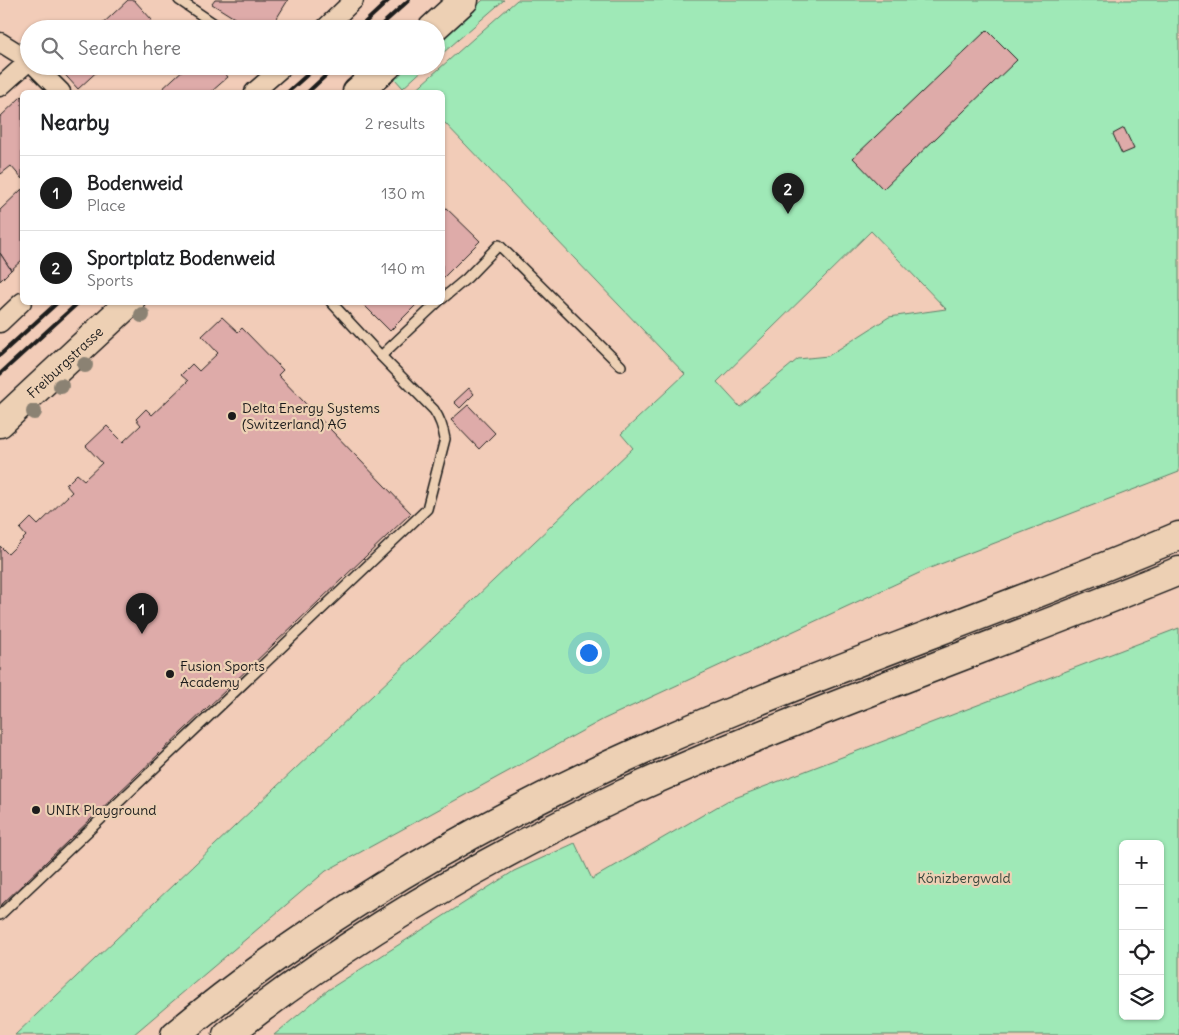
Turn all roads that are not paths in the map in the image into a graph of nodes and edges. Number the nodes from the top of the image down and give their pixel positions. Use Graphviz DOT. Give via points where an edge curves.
graph roads {
  1 [pos="179,0"];
  2 [pos="354,0"];
  3 [pos="464,0"];
  4 [pos="209,20"];
  5 [pos="333,20"];
  6 [pos="442,20"];
  7 [pos="0,42"];
  8 [pos="20,55"];
  9 [pos="20,69"];
  10 [pos="44,75"];
  11 [pos="272,75"];
  12 [pos="377,75"];
  13 [pos="0,87"];
  14 [pos="59,90"];
  15 [pos="256,90"];
  16 [pos="360,90"];
  17 [pos="445,296"];
  18 [pos="20,304"];
  19 [pos="127,305"];
  20 [pos="334,305"];
  21 [pos="435,305"];
  22 [pos="0,323"];
  23 [pos="381,356"];
  24 [pos="621,366"];
  25 [pos="0,423"];
  26 [pos="1179,536"];
  27 [pos="1179,571"];
  28 [pos="0,915"];
  29 [pos="175,1035"];
  30 [pos="227,1035"];
  1 -- 4 [label="lane"];
  2 -- 5 [label="street"];
  3 -- 6 [label="main road"];
  7 -- 8 [label="street"];
  9 -- 13 [label="street"];
  10 -- 14 [label="street"];
  11 -- 15 [label="street"];
  12 -- 16 [label="main road"];
  17 -- 24 [label="lane" via="499,245"];
  18 -- 22 [label="street"];
  19 -- 25 [label="main road, Freiburgstrasse"];
  20 -- 23 [label="lane"];
  21 -- 23 [label="lane"];
  23 -- 28 [label="lane" via="434,410 444,429 445,439 427,509"];
  26 -- 29 [label="main road" via="771,696 655,744 544,796 430,858 333,918 241,983"];
  27 -- 30 [label="main road" via="722,751 557,826 397,915 297,982"];
}
